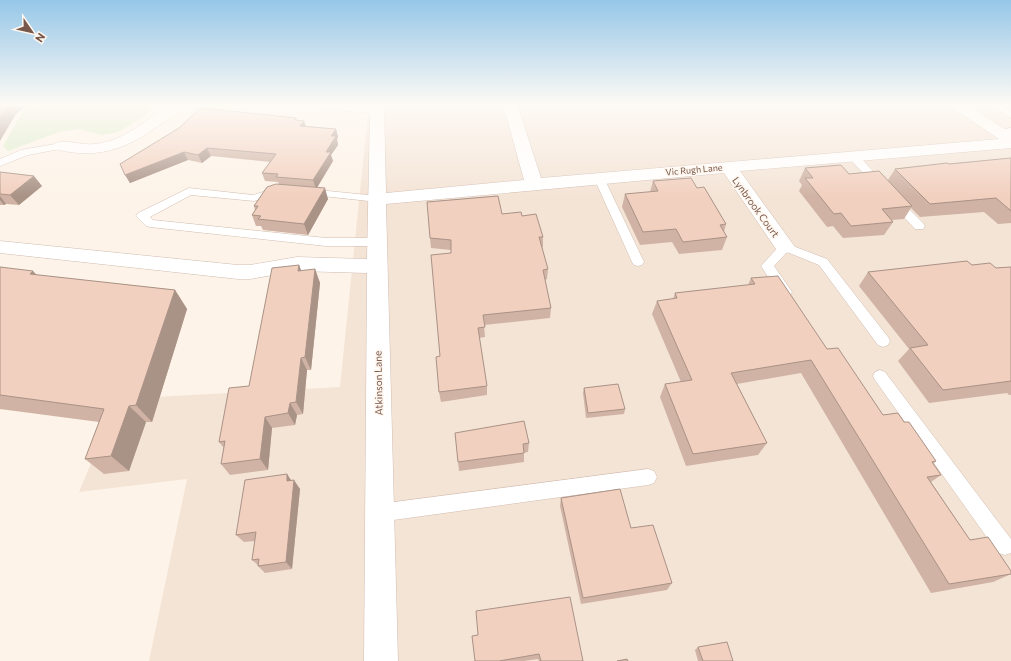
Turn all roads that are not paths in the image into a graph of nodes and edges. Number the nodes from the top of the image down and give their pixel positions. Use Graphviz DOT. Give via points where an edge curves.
graph roads {
  1 [pos="131,135"];
  2 [pos="377,135"];
  3 [pos="519,135"];
  4 [pos="1008,137"];
  5 [pos="62,146"];
  6 [pos="853,156"];
  7 [pos="0,163"];
  8 [pos="728,167"];
  9 [pos="599,178"];
  10 [pos="534,184"];
  11 [pos="378,198"];
  12 [pos="919,226"];
  13 [pos="377,242"];
  14 [pos="785,246"];
  15 [pos="0,247"];
  16 [pos="638,262"];
  17 [pos="377,266"];
  18 [pos="794,305"];
  19 [pos="883,341"];
  20 [pos="880,376"];
  21 [pos="648,477"];
  22 [pos="379,513"];
  23 [pos="1005,546"];
  24 [pos="381,661"];
  1 -- 5 [label="street" via="96,149"];
  2 -- 11 [label="street, Atkinson Lane"];
  3 -- 10 [label="street"];
  4 -- 6 [label="street, Vic Rugh Lane"];
  5 -- 7 [label="lane" via="25,152"];
  6 -- 8 [label="street, Vic Rugh Lane"];
  6 -- 12 [label="lane"];
  8 -- 9 [label="street, Vic Rugh Lane"];
  8 -- 14 [label="street, Lynbrook Court"];
  9 -- 10 [label="street, Vic Rugh Lane"];
  9 -- 16 [label="lane"];
  10 -- 11 [label="street, Vic Rugh Lane"];
  11 -- 13 [label="street, Atkinson Lane"];
  11 -- 13 [label="lane" via="279,190 254,198 188,191 142,216 150,223 326,242"];
  13 -- 17 [label="street, Atkinson Lane"];
  14 -- 18 [label="lane" via="767,266"];
  14 -- 19 [label="lane" via="823,262"];
  15 -- 17 [label="street" via="238,272 297,264"];
  17 -- 22 [label="street, Atkinson Lane"];
  20 -- 23 [label="lane"];
  21 -- 22 [label="lane"];
  22 -- 24 [label="street, Atkinson Lane"];
}
